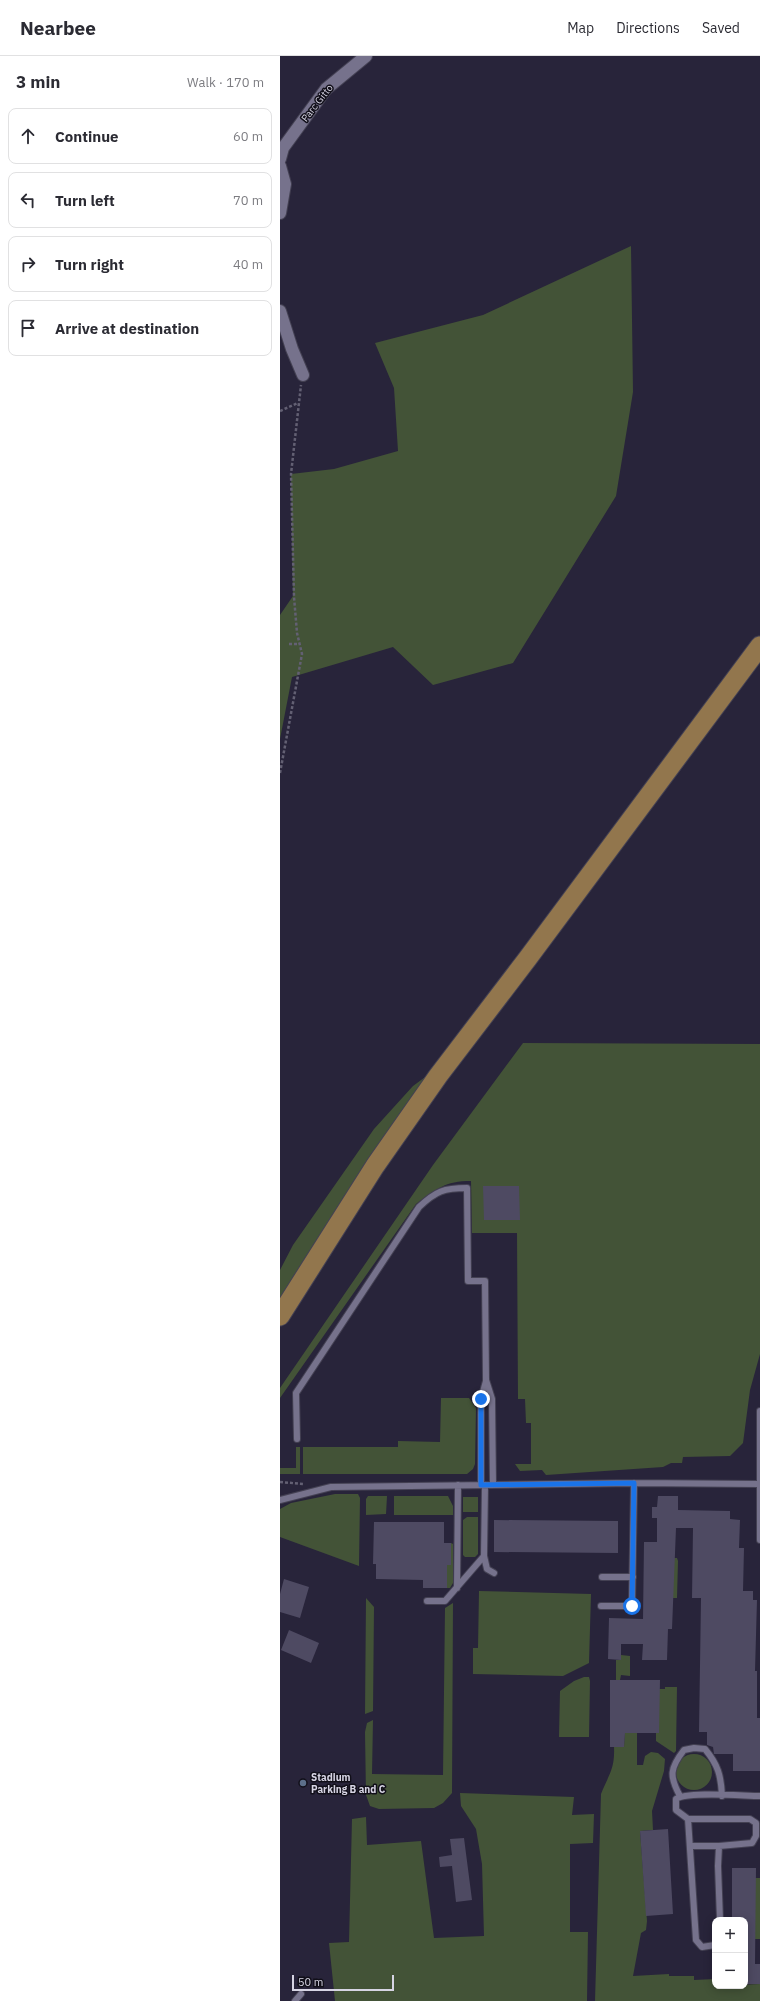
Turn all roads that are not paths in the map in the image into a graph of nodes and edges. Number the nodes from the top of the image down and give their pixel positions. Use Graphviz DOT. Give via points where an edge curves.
graph roads {
  1 [pos="366,56"];
  2 [pos="280,159"];
  3 [pos="280,166"];
  4 [pos="280,213"];
  5 [pos="280,311"];
  6 [pos="303,375"];
  7 [pos="760,646"];
  8 [pos="280,1316"];
  9 [pos="486,1380"];
  10 [pos="760,1411"];
  11 [pos="297,1439"];
  12 [pos="634,1483"];
  13 [pos="759,1484"];
  14 [pos="458,1485"];
  15 [pos="483,1485"];
  16 [pos="493,1485"];
  17 [pos="280,1500"];
  18 [pos="760,1540"];
  19 [pos="484,1556"];
  20 [pos="494,1573"];
  21 [pos="602,1577"];
  22 [pos="633,1578"];
  23 [pos="457,1588"];
  24 [pos="427,1601"];
  25 [pos="601,1606"];
  26 [pos="680,1796"];
  27 [pos="722,1796"];
  28 [pos="760,1796"];
  29 [pos="688,1819"];
  30 [pos="690,1846"];
  31 [pos="719,1846"];
  32 [pos="720,1917"];
  33 [pos="712,1945"];
  34 [pos="301,1994"];
  35 [pos="296,2001"];
  1 -- 2 [label="street, Parc Gitto" via="326,89 284,148"];
  3 -- 4 [label="street" via="284,184"];
  5 -- 6 [label="street"];
  7 -- 8 [label="main road" via="438,1076 375,1166"];
  9 -- 11 [label="lane" via="485,1281 468,1281 467,1188 449,1188 433,1194 419,1207 296,1393"];
  9 -- 15 [label="lane" via="481,1399"];
  9 -- 16 [label="lane" via="492,1399"];
  10 -- 13 [label="lane"];
  12 -- 13 [label="lane"];
  12 -- 16 [label="lane"];
  12 -- 22 [label="lane"];
  13 -- 18 [label="lane"];
  14 -- 15 [label="lane"];
  14 -- 17 [label="lane" via="331,1487"];
  14 -- 23 [label="lane"];
  15 -- 16 [label="lane"];
  15 -- 19 [label="lane"];
  19 -- 20 [label="lane" via="488,1569"];
  19 -- 23 [label="lane"];
  21 -- 22 [label="lane"];
  22 -- 25 [label="lane" via="632,1606"];
  23 -- 24 [label="lane" via="445,1601"];
  26 -- 27 [label="lane"];
  26 -- 27 [label="lane" via="673,1784 673,1765 684,1750 694,1748 705,1749 715,1762 721,1778"];
  26 -- 29 [label="lane" via="676,1799 676,1810"];
  27 -- 28 [label="lane"];
  29 -- 30 [label="lane"];
  29 -- 31 [label="lane" via="750,1819 756,1823 756,1836 752,1843"];
  30 -- 31 [label="lane"];
  30 -- 33 [label="lane" via="696,1940 702,1947"];
  31 -- 32 [label="lane"];
  34 -- 35 [label="lane"];
}
